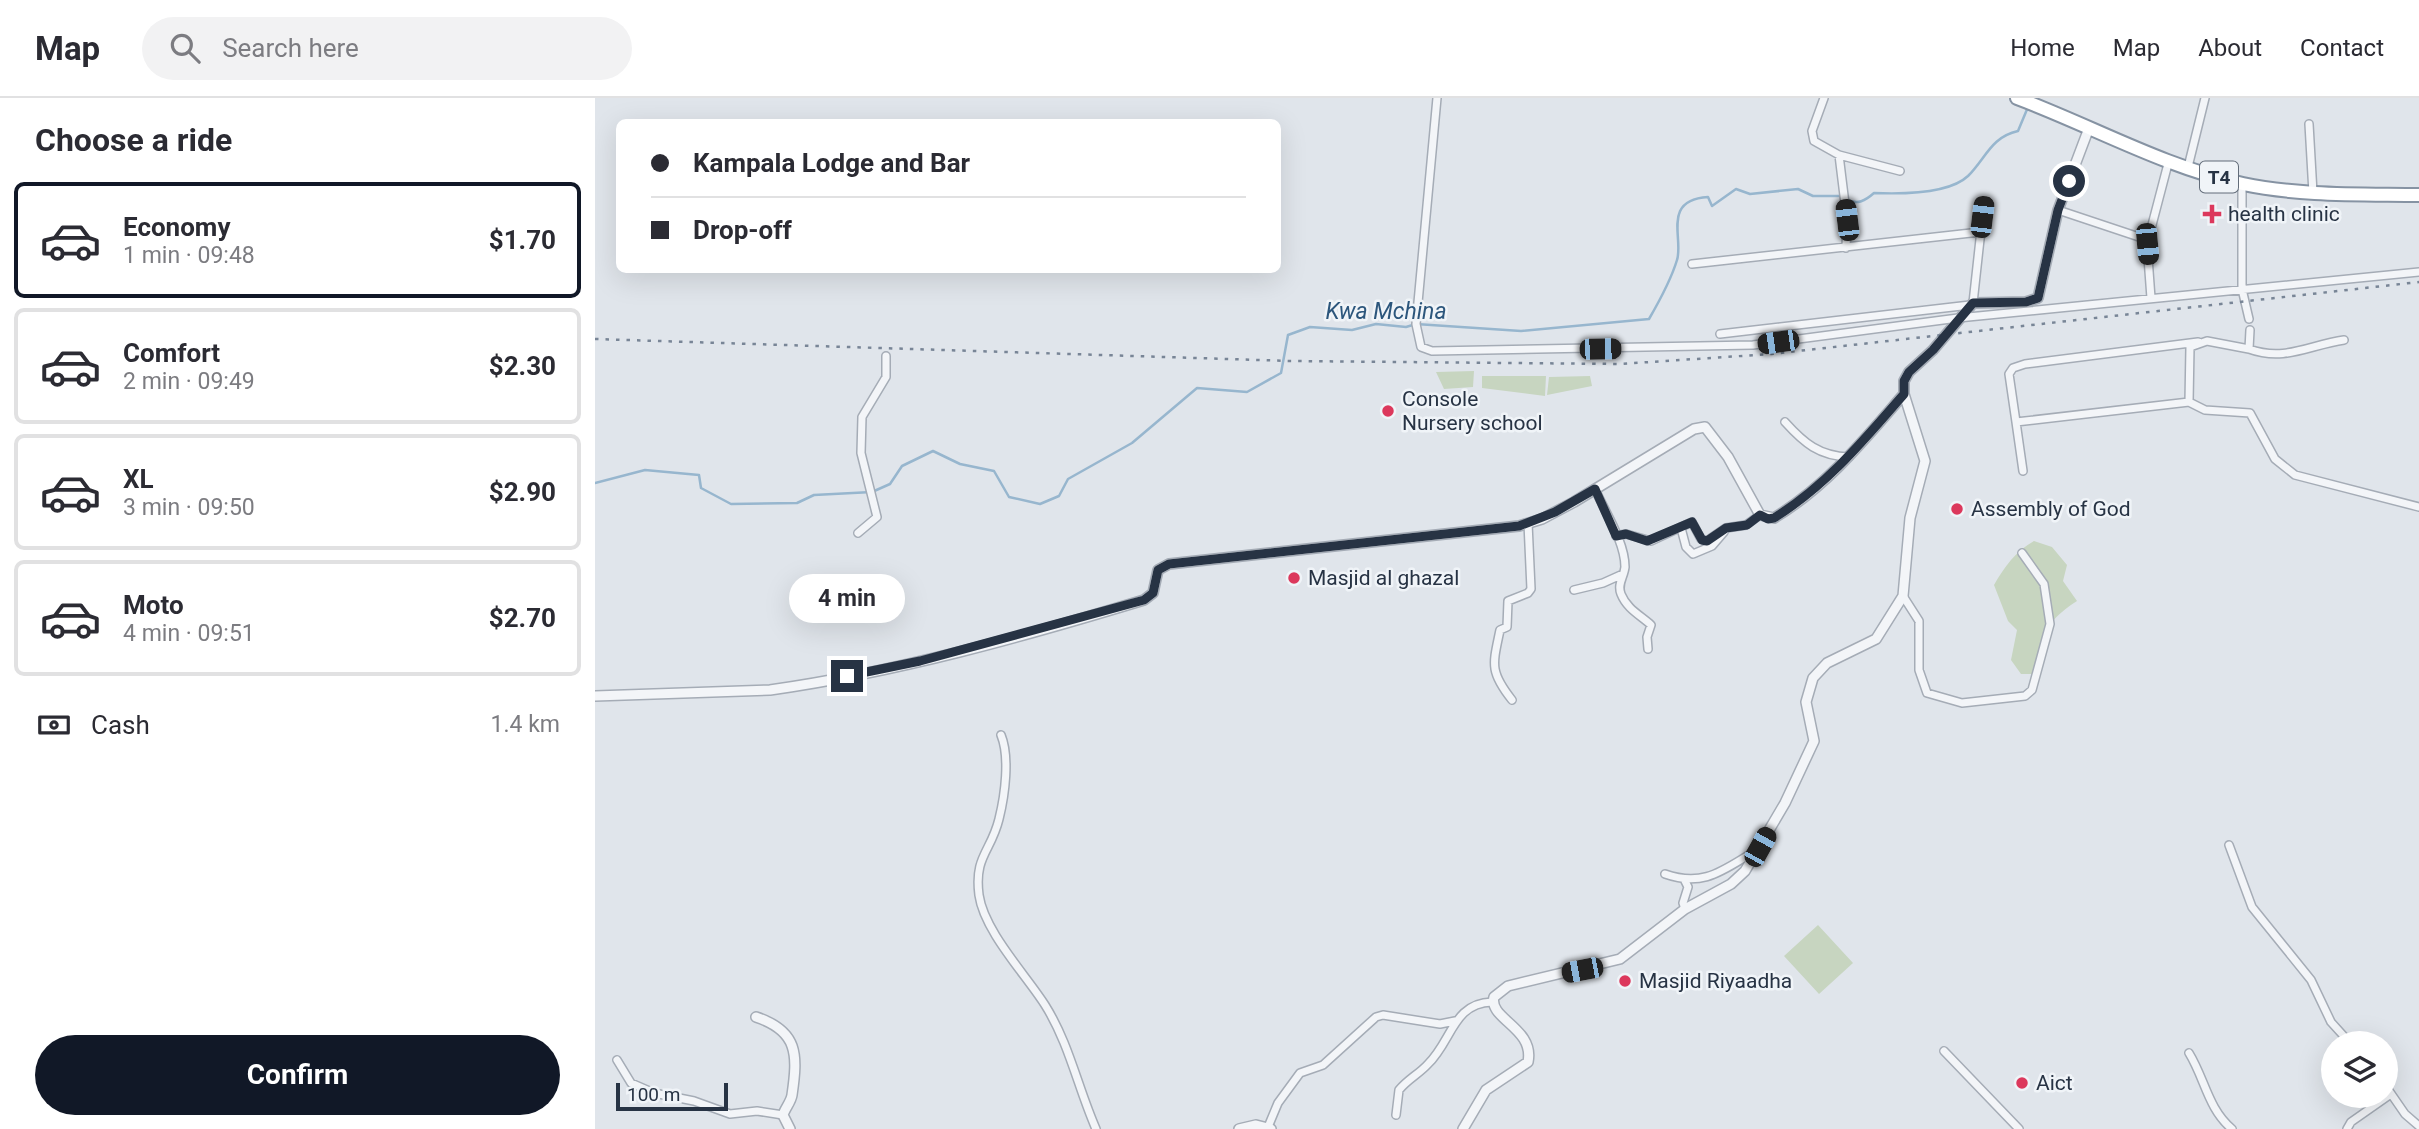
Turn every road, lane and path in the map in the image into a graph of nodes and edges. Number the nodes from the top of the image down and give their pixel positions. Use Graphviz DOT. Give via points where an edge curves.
graph roads {
  1 [pos="1437,98"];
  2 [pos="1824,98"];
  3 [pos="2205,98"];
  4 [pos="2023,100"];
  5 [pos="2309,124"];
  6 [pos="2088,128"];
  7 [pos="1839,155"];
  8 [pos="2169,160"];
  9 [pos="2188,167"];
  10 [pos="1900,172"];
  11 [pos="2242,184"];
  12 [pos="2313,193"];
  13 [pos="2419,195"];
  14 [pos="1984,203"];
  15 [pos="2058,210"];
  16 [pos="1980,232"];
  17 [pos="2147,244"];
  18 [pos="1846,247"];
  19 [pos="1692,264"];
  20 [pos="2419,272"];
  21 [pos="2242,289"];
  22 [pos="2151,298"];
  23 [pos="1971,304"];
  24 [pos="1958,318"];
  25 [pos="2249,319"];
  26 [pos="2250,330"];
  27 [pos="1720,334"];
  28 [pos="2344,340"];
  29 [pos="2198,342"];
  30 [pos="2249,349"];
  31 [pos="886,356"];
  32 [pos="1904,394"];
  33 [pos="2189,402"];
  34 [pos="1785,422"];
  35 [pos="2016,422"];
  36 [pos="1849,457"];
  37 [pos="2023,471"];
  38 [pos="1595,489"];
  39 [pos="2419,507"];
  40 [pos="1760,515"];
  41 [pos="1528,523"];
  42 [pos="1681,528"];
  43 [pos="1730,528"];
  44 [pos="858,533"];
  45 [pos="1616,536"];
  46 [pos="2022,553"];
  47 [pos="1623,573"];
  48 [pos="1574,590"];
  49 [pos="1903,596"];
  50 [pos="1648,649"];
  51 [pos="595,696"];
  52 [pos="1512,700"];
  53 [pos="1001,735"];
  54 [pos="2229,845"];
  55 [pos="1760,847"];
  56 [pos="1665,874"];
  57 [pos="1685,881"];
  58 [pos="1685,909"];
  59 [pos="1492,1002"];
  60 [pos="756,1017"];
  61 [pos="1455,1021"];
  62 [pos="2339,1031"];
  63 [pos="1944,1051"];
  64 [pos="2189,1053"];
  65 [pos="617,1060"];
  66 [pos="2398,1104"];
  67 [pos="2371,1108"];
  68 [pos="783,1115"];
  69 [pos="1396,1115"];
  70 [pos="2419,1126"];
  71 [pos="1270,1128"];
  72 [pos="790,1129"];
  73 [pos="1096,1129"];
  74 [pos="1238,1129"];
  75 [pos="1463,1129"];
  76 [pos="2019,1129"];
  77 [pos="2232,1129"];
  78 [pos="2347,1129"];
  1 -- 24 [label="street" via="1416,324 1421,347 1433,351 1712,348"];
  2 -- 7 [label="street" via="1811,137"];
  3 -- 9 [label="street"];
  4 -- 6 [label="highway, T4"];
  5 -- 12 [label="street"];
  6 -- 8 [label="highway, T4"];
  6 -- 15 [label="street"];
  7 -- 10 [label="street"];
  7 -- 18 [label="street"];
  8 -- 9 [label="highway, T4"];
  8 -- 17 [label="street"];
  9 -- 11 [label="highway, T4"];
  11 -- 12 [label="highway, T4"];
  11 -- 21 [label="street"];
  12 -- 13 [label="highway, T4"];
  14 -- 16 [label="street"];
  15 -- 17 [label="street" via="2139,237"];
  15 -- 23 [label="street" via="2038,298"];
  16 -- 18 [label="street"];
  16 -- 23 [label="street"];
  17 -- 22 [label="street"];
  18 -- 19 [label="street"];
  20 -- 21 [label="street"];
  21 -- 22 [label="street"];
  21 -- 25 [label="street"];
  22 -- 24 [label="street"];
  23 -- 24 [label="street"];
  23 -- 27 [label="street"];
  24 -- 32 [label="street" via="1909,372"];
  26 -- 30 [label="street"];
  28 -- 30 [label="street" via="2274,356"];
  29 -- 30 [label="street"];
  29 -- 33 [label="street" via="2190,347"];
  29 -- 35 [label="street" via="2013,368 2008,374"];
  31 -- 44 [label="street" via="886,377 862,418 861,453 877,517"];
  32 -- 36 [label="street"];
  32 -- 49 [label="street" via="1925,466 1910,518"];
  33 -- 35 [label="street"];
  33 -- 39 [label="street" via="2205,410 2250,413 2275,458 2295,475"];
  34 -- 36 [label="street" via="1814,449 1829,457"];
  35 -- 37 [label="street"];
  36 -- 40 [label="street" via="1814,491 1781,514 1768,519"];
  38 -- 40 [label="street" via="1705,426"];
  38 -- 41 [label="street"];
  38 -- 45 [label="street"];
  40 -- 43 [label="street" via="1747,525"];
  41 -- 51 [label="street" via="1169,564 1158,570 1153,593 1144,600 920,661 799,686"];
  41 -- 52 [label="street" via="1531,589 1508,601 1507,627 1500,630 1492,658 1497,680"];
  42 -- 43 [label="street" via="1695,524 1707,541"];
  42 -- 43 [label="street" via="1693,554 1712,546"];
  42 -- 45 [label="street" via="1647,541 1626,534"];
  45 -- 47 [label="street"];
  46 -- 49 [label="street" via="2044,584 2050,624 2032,690 2025,696 1962,702 1927,693 1919,670 1919,621"];
  47 -- 48 [label="street"];
  47 -- 50 [label="street" via="1622,597 1637,617 1651,625"];
  49 -- 55 [label="street" via="1876,639 1833,660 1813,678 1806,702 1814,741"];
  53 -- 73 [label="street" via="1008,758 999,820 979,861 980,899 1059,1033"];
  54 -- 62 [label="street" via="2252,907 2311,980"];
  55 -- 57 [label="street" via="1715,874"];
  55 -- 58 [label="street" via="1739,877"];
  56 -- 57 [label="street"];
  57 -- 58 [label="street"];
  58 -- 59 [label="street" via="1620,959 1508,986"];
  59 -- 61 [label="street" via="1475,1004"];
  59 -- 75 [label="street" via="1526,1040 1530,1054 1528,1062 1486,1090"];
  60 -- 68 [label="street" via="782,1028 792,1045 792,1095"];
  61 -- 69 [label="street" via="1445,1044 1399,1090"];
  61 -- 71 [label="street" via="1440,1024 1384,1015 1371,1020 1323,1065 1300,1073 1278,1103"];
  63 -- 76 [label="street"];
  64 -- 77 [label="street" via="2203,1074 2214,1111"];
  65 -- 68 [label="street" via="631,1083 654,1093 730,1114 757,1111"];
  66 -- 70 [label="street"];
  67 -- 78 [label="street"];
  68 -- 72 [label="street"];
  71 -- 74 [label="street"];
}
